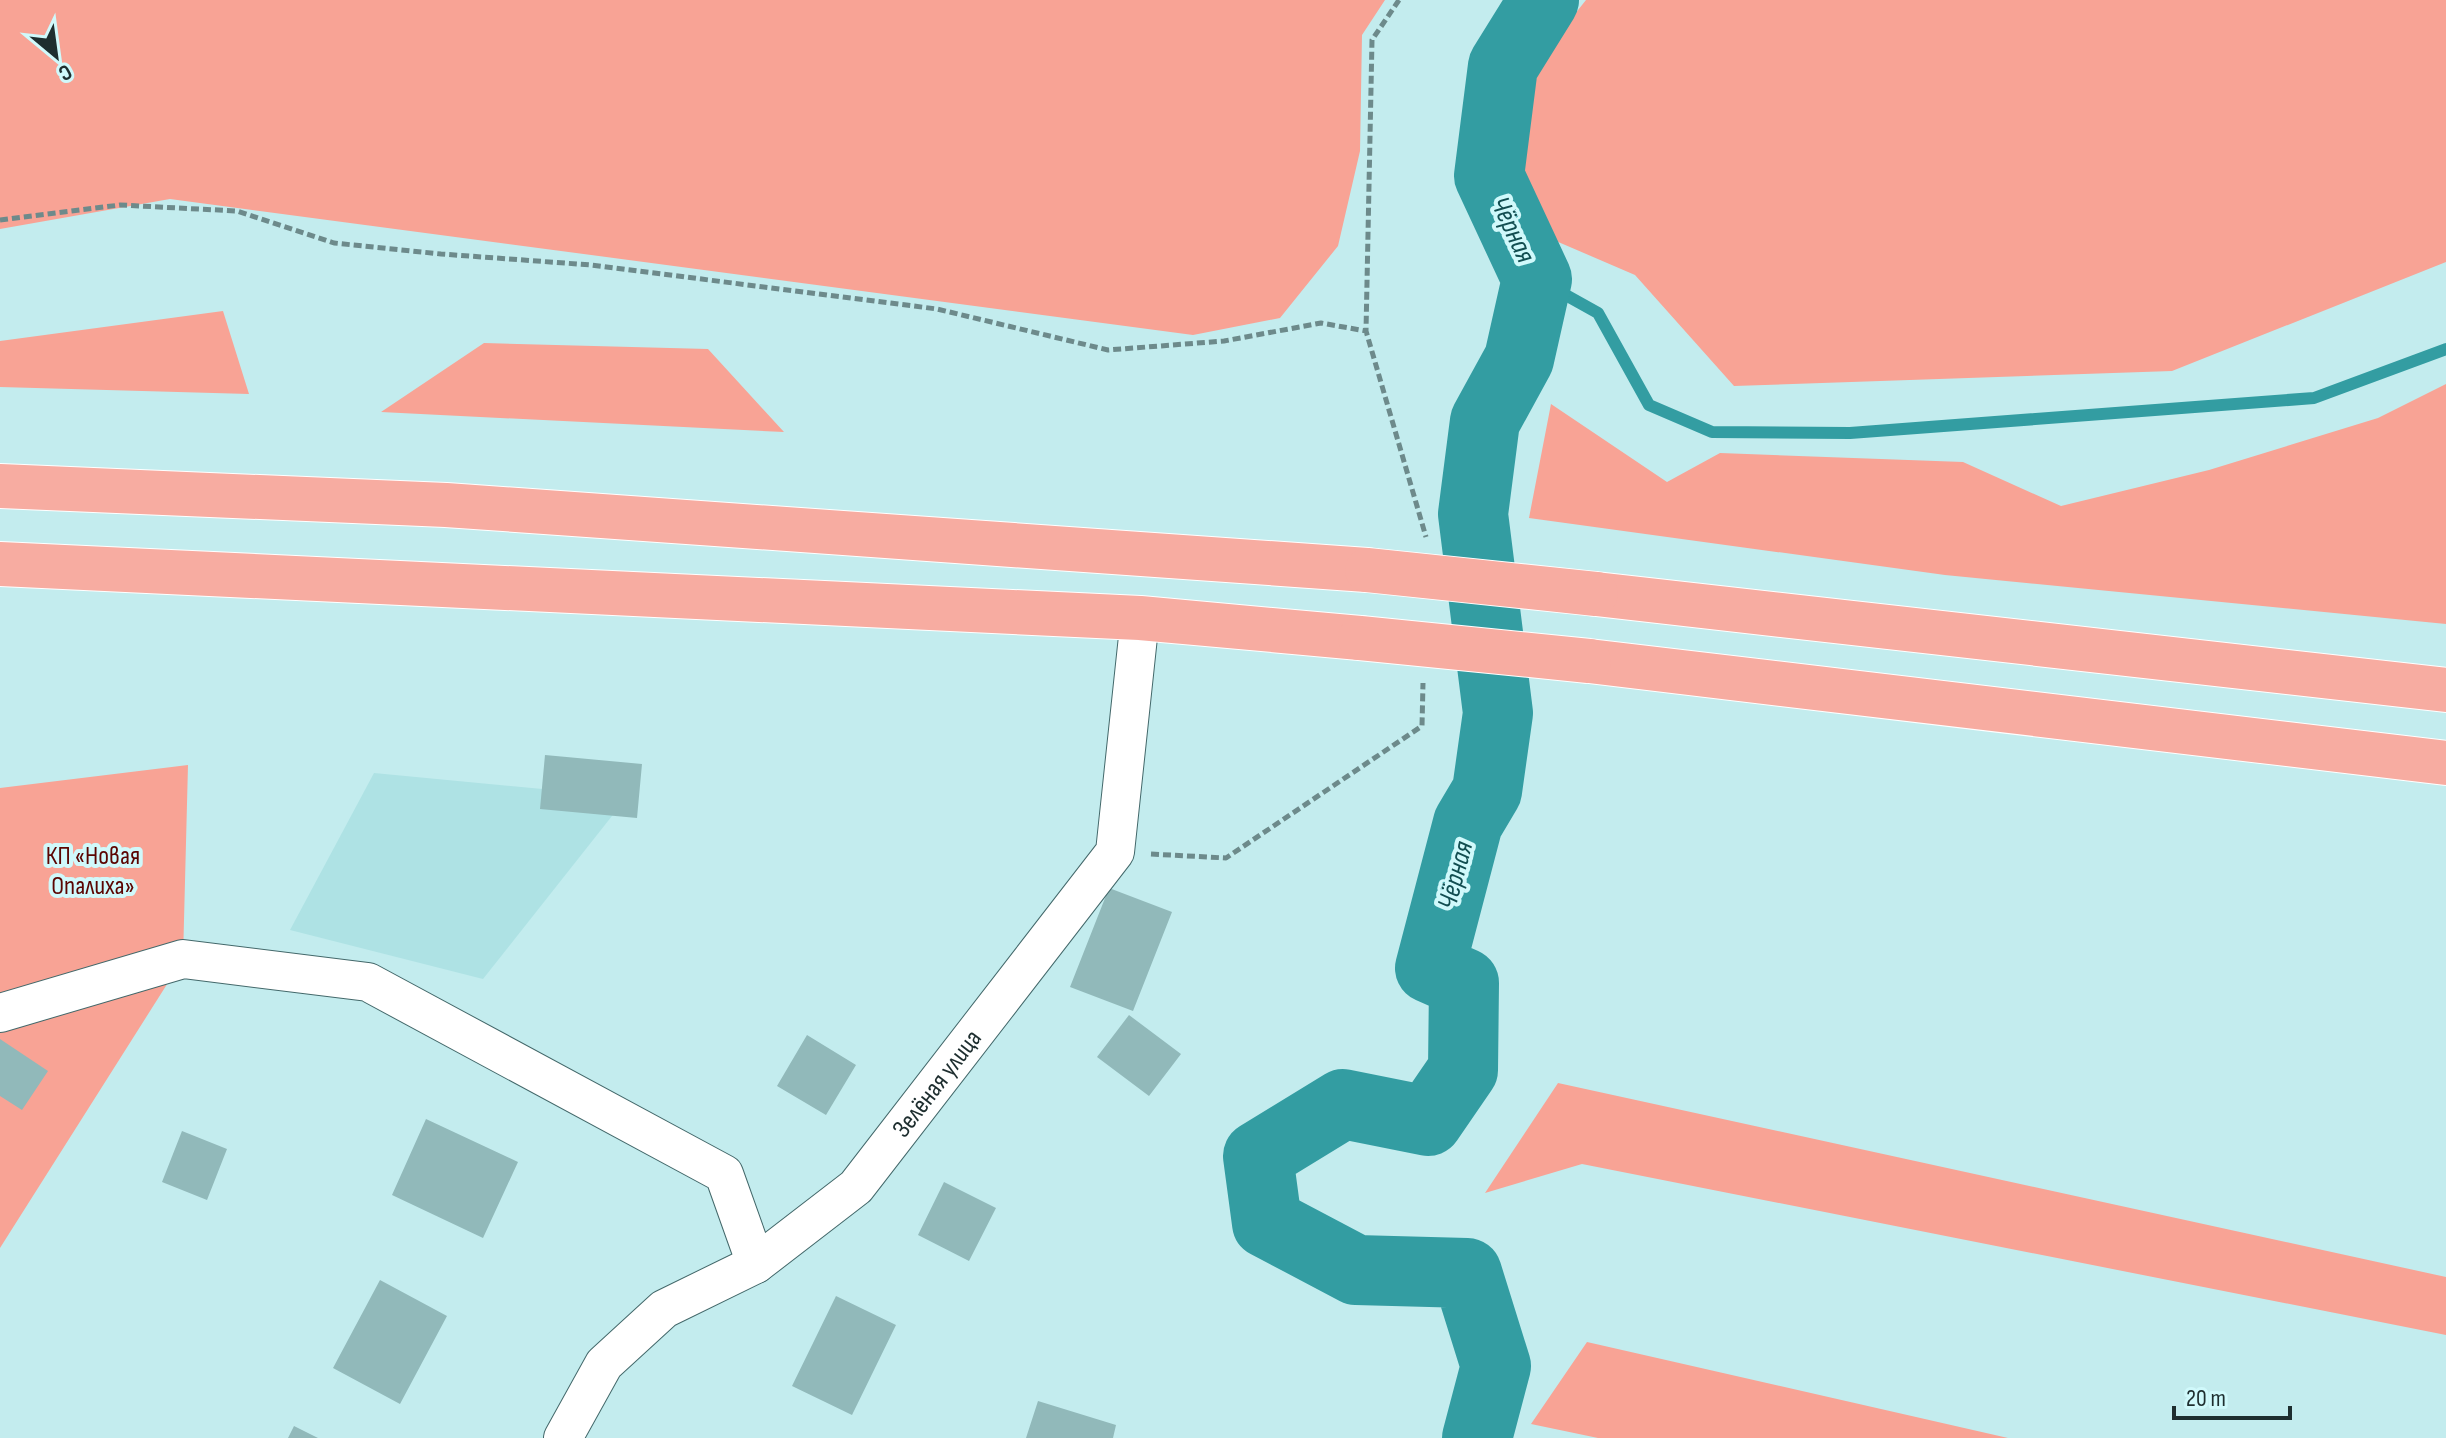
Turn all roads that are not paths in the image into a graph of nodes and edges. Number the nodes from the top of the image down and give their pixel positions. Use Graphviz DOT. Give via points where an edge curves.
graph roads {
  1 [pos="0,486"];
  2 [pos="0,564"];
  3 [pos="1140,618"];
  4 [pos="2446,690"];
  5 [pos="2446,763"];
  6 [pos="0,1013"];
  7 [pos="756,1264"];
  8 [pos="563,1438"];
  1 -- 4 [label="main road, bridge" via="446,505 1367,570"];
  2 -- 3 [label="main road"];
  3 -- 5 [label="main road, bridge" via="1589,661"];
  3 -- 7 [label="street, Зелёная улица" via="1115,852 856,1187"];
  6 -- 7 [label="street" via="183,959 368,982 724,1174"];
  7 -- 8 [label="street, Зелёная улица" via="654,1318 604,1364"];
}
